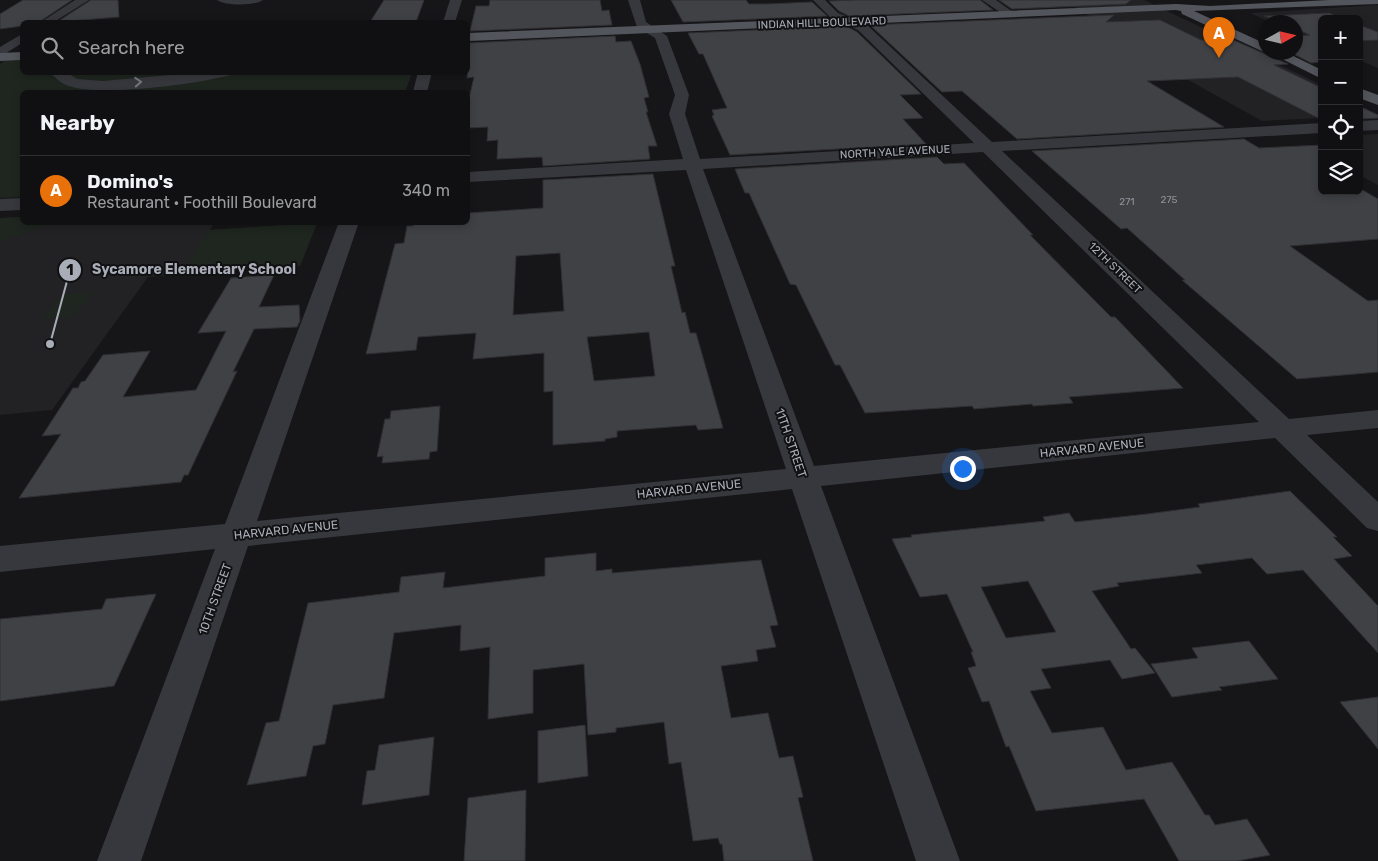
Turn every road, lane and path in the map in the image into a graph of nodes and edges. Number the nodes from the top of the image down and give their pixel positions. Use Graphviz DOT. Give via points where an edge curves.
graph roads {
  1 [pos="82,0"];
  2 [pos="223,0"];
  3 [pos="257,0"];
  4 [pos="456,0"];
  5 [pos="634,0"];
  6 [pos="819,0"];
  7 [pos="988,0"];
  8 [pos="1160,0"];
  9 [pos="1240,0"];
  10 [pos="1378,0"];
  11 [pos="1191,1"];
  12 [pos="1176,7"];
  13 [pos="1210,9"];
  14 [pos="1011,15"];
  15 [pos="50,20"];
  16 [pos="450,20"];
  17 [pos="1235,20"];
  18 [pos="847,22"];
  19 [pos="651,30"];
  20 [pos="470,37"];
  21 [pos="20,39"];
  22 [pos="1258,45"];
  23 [pos="0,53"];
  24 [pos="20,56"];
  25 [pos="0,57"];
  26 [pos="1291,60"];
  27 [pos="1318,73"];
  28 [pos="62,75"];
  29 [pos="214,75"];
  30 [pos="424,75"];
  31 [pos="206,77"];
  32 [pos="180,90"];
  33 [pos="420,90"];
  34 [pos="1363,94"];
  35 [pos="1378,101"];
  36 [pos="1378,124"];
  37 [pos="1363,126"];
  38 [pos="1318,128"];
  39 [pos="987,147"];
  40 [pos="693,164"];
  41 [pos="470,177"];
  42 [pos="20,204"];
  43 [pos="0,205"];
  44 [pos="348,225"];
  45 [pos="1378,419"];
  46 [pos="1284,428"];
  47 [pos="803,477"];
  48 [pos="1378,520"];
  49 [pos="238,535"];
  50 [pos="0,559"];
  51 [pos="119,861"];
  52 [pos="938,861"];
  1 -- 15 [label="street"];
  2 -- 3 [label="street"];
  4 -- 16 [label="street"];
  5 -- 19 [label="street, 11TH STREET" via="642,24"];
  6 -- 18 [label="street, 12TH STREET" via="834,15"];
  7 -- 14 [label="street"];
  8 -- 12 [label="main road"];
  9 -- 11 [label="main road, INDIAN HILL BOULEVARD"];
  10 -- 13 [label="main road, INDIAN HILL BOULEVARD"];
  11 -- 12 [label="main road, INDIAN HILL BOULEVARD"];
  11 -- 13 [label="main road"];
  12 -- 13 [label="main road, INDIAN HILL BOULEVARD"];
  12 -- 14 [label="main road, INDIAN HILL BOULEVARD"];
  12 -- 22 [label="main road"];
  13 -- 17 [label="main road"];
  14 -- 18 [label="main road, INDIAN HILL BOULEVARD"];
  18 -- 19 [label="main road, INDIAN HILL BOULEVARD"];
  18 -- 39 [label="street, 12TH STREET" via="862,27"];
  19 -- 20 [label="main road, INDIAN HILL BOULEVARD"];
  19 -- 40 [label="street, 11TH STREET" via="661,36 682,95 676,114"];
  21 -- 23 [label="street"];
  24 -- 25 [label="main road"];
  26 -- 27 [label="main road"];
  28 -- 31 [label="street, one-way" via="74,83 99,85"];
  29 -- 31 [label="street"];
  30 -- 33 [label="street"];
  31 -- 32 [label="street"];
  34 -- 35 [label="main road"];
  36 -- 37 [label="street"];
  38 -- 39 [label="street, NORTH YALE AVENUE"];
  39 -- 40 [label="street, NORTH YALE AVENUE"];
  39 -- 46 [label="street, 12TH STREET"];
  40 -- 41 [label="street, NORTH YALE AVENUE"];
  40 -- 47 [label="street, 11TH STREET"];
  42 -- 43 [label="street"];
  44 -- 49 [label="street, 10TH STREET"];
  45 -- 46 [label="street, HARVARD AVENUE"];
  46 -- 47 [label="street, HARVARD AVENUE"];
  46 -- 48 [label="street, 12TH STREET"];
  47 -- 49 [label="street, HARVARD AVENUE"];
  47 -- 52 [label="street, 11TH STREET"];
  49 -- 50 [label="street, HARVARD AVENUE"];
  49 -- 51 [label="street, 10TH STREET"];
}
